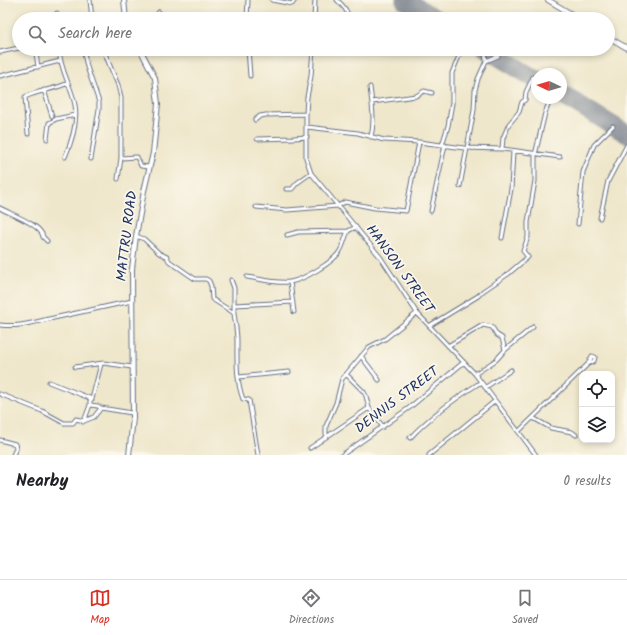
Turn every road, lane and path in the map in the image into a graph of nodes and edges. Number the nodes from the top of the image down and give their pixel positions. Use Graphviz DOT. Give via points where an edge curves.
graph roads {
  1 [pos="90,0"];
  2 [pos="124,0"];
  3 [pos="248,0"];
  4 [pos="272,0"];
  5 [pos="295,0"];
  6 [pos="315,0"];
  7 [pos="337,0"];
  8 [pos="548,0"];
  9 [pos="91,12"];
  10 [pos="125,12"];
  11 [pos="247,12"];
  12 [pos="314,12"];
  13 [pos="347,12"];
  14 [pos="568,12"];
  15 [pos="615,41"];
  16 [pos="627,48"];
  17 [pos="12,49"];
  18 [pos="0,52"];
  19 [pos="36,56"];
  20 [pos="60,56"];
  21 [pos="85,56"];
  22 [pos="106,56"];
  23 [pos="144,56"];
  24 [pos="249,56"];
  25 [pos="312,56"];
  26 [pos="459,56"];
  27 [pos="486,56"];
  28 [pos="498,56"];
  29 [pos="60,61"];
  30 [pos="486,61"];
  31 [pos="38,67"];
  32 [pos="0,76"];
  33 [pos="250,76"];
  34 [pos="531,81"];
  35 [pos="68,83"];
  36 [pos="370,87"];
  37 [pos="44,90"];
  38 [pos="432,93"];
  39 [pos="372,102"];
  40 [pos="549,104"];
  41 [pos="306,114"];
  42 [pos="75,115"];
  43 [pos="52,116"];
  44 [pos="255,120"];
  45 [pos="613,126"];
  46 [pos="307,127"];
  47 [pos="28,134"];
  48 [pos="307,136"];
  49 [pos="371,137"];
  50 [pos="47,139"];
  51 [pos="258,139"];
  52 [pos="419,142"];
  53 [pos="443,145"];
  54 [pos="627,145"];
  55 [pos="466,148"];
  56 [pos="502,149"];
  57 [pos="513,151"];
  58 [pos="535,155"];
  59 [pos="65,156"];
  60 [pos="560,157"];
  61 [pos="121,158"];
  62 [pos="91,159"];
  63 [pos="149,167"];
  64 [pos="311,173"];
  65 [pos="118,179"];
  66 [pos="460,186"];
  67 [pos="286,189"];
  68 [pos="338,206"];
  69 [pos="256,207"];
  70 [pos="0,208"];
  71 [pos="431,211"];
  72 [pos="600,218"];
  73 [pos="578,224"];
  74 [pos="356,227"];
  75 [pos="348,231"];
  76 [pos="287,235"];
  77 [pos="136,236"];
  78 [pos="502,238"];
  79 [pos="48,240"];
  80 [pos="247,277"];
  81 [pos="231,280"];
  82 [pos="290,282"];
  83 [pos="132,301"];
  84 [pos="293,302"];
  85 [pos="234,305"];
  86 [pos="294,312"];
  87 [pos="234,313"];
  88 [pos="417,313"];
  89 [pos="0,325"];
  90 [pos="429,326"];
  91 [pos="533,327"];
  92 [pos="448,346"];
  93 [pos="505,350"];
  94 [pos="361,356"];
  95 [pos="464,362"];
  96 [pos="101,364"];
  97 [pos="588,364"];
  98 [pos="75,367"];
  99 [pos="132,367"];
  100 [pos="510,370"];
  101 [pos="289,372"];
  102 [pos="346,374"];
  103 [pos="475,374"];
  104 [pos="239,377"];
  105 [pos="379,380"];
  106 [pos="50,382"];
  107 [pos="481,382"];
  108 [pos="486,387"];
  109 [pos="0,394"];
  110 [pos="92,400"];
  111 [pos="495,401"];
  112 [pos="90,404"];
  113 [pos="101,408"];
  114 [pos="369,408"];
  115 [pos="132,413"];
  116 [pos="533,418"];
  117 [pos="83,422"];
  118 [pos="383,427"];
  119 [pos="519,431"];
  120 [pos="326,434"];
  121 [pos="576,435"];
  122 [pos="410,438"];
  123 [pos="0,440"];
  124 [pos="310,448"];
  125 [pos="13,455"];
  126 [pos="129,455"];
  127 [pos="258,455"];
  128 [pos="342,455"];
  129 [pos="429,455"];
  130 [pos="536,455"];
  1 -- 9 [label="street"];
  2 -- 10 [label="main road"];
  3 -- 11 [label="street"];
  4 -- 5 [label="street" via="292,4"];
  6 -- 12 [label="street"];
  7 -- 13 [label="street"];
  8 -- 14 [label="main road"];
  15 -- 16 [label="main road"];
  17 -- 18 [label="street"];
  19 -- 31 [label="street"];
  20 -- 29 [label="street"];
  21 -- 62 [label="street" via="99,102"];
  22 -- 61 [label="street" via="121,98"];
  23 -- 63 [label="main road, MATTRU ROAD" via="155,78 158,96"];
  24 -- 33 [label="street"];
  25 -- 41 [label="street, HANSON STREET"];
  26 -- 53 [label="street" via="452,73 452,103"];
  27 -- 30 [label="street"];
  28 -- 30 [label="street"];
  29 -- 31 [label="street"];
  29 -- 35 [label="street"];
  30 -- 55 [label="street" via="475,90 474,110"];
  31 -- 32 [label="street"];
  34 -- 56 [label="street" via="525,100 503,138"];
  35 -- 37 [label="street" via="59,88"];
  35 -- 42 [label="street"];
  36 -- 39 [label="street"];
  37 -- 43 [label="street"];
  37 -- 47 [label="street" via="26,97"];
  38 -- 39 [label="street" via="424,91 416,96"];
  39 -- 49 [label="street"];
  40 -- 58 [label="street"];
  41 -- 44 [label="street" via="266,115"];
  41 -- 46 [label="street, HANSON STREET"];
  42 -- 50 [label="street" via="49,123"];
  42 -- 59 [label="street" via="72,136"];
  45 -- 73 [label="street" via="594,145 583,172"];
  46 -- 48 [label="street, HANSON STREET"];
  46 -- 49 [label="street"];
  48 -- 51 [label="street"];
  48 -- 64 [label="street, HANSON STREET" via="306,158"];
  49 -- 52 [label="street" via="393,142"];
  52 -- 53 [label="street"];
  52 -- 68 [label="street" via="406,211 345,202"];
  53 -- 55 [label="street"];
  53 -- 71 [label="street"];
  54 -- 72 [label="street" via="608,180"];
  55 -- 56 [label="street"];
  55 -- 66 [label="street"];
  56 -- 57 [label="street"];
  57 -- 58 [label="street"];
  57 -- 78 [label="street" via="511,189"];
  58 -- 60 [label="street"];
  58 -- 90 [label="street" via="535,181 528,237 523,251 528,257 478,296"];
  61 -- 63 [label="street" via="137,157 141,166"];
  61 -- 65 [label="street"];
  63 -- 77 [label="main road, MATTRU ROAD"];
  64 -- 67 [label="street" via="292,189"];
  64 -- 68 [label="street, HANSON STREET"];
  68 -- 69 [label="street" via="287,210"];
  68 -- 74 [label="street, HANSON STREET"];
  70 -- 79 [label="street" via="33,225"];
  74 -- 75 [label="street"];
  74 -- 88 [label="street, HANSON STREET" via="381,258"];
  75 -- 76 [label="street"];
  75 -- 82 [label="street" via="340,252 333,259 310,274"];
  77 -- 83 [label="main road, MATTRU ROAD"];
  77 -- 87 [label="street" via="144,239 167,257 169,262 195,279 208,281 212,299"];
  80 -- 82 [label="street"];
  81 -- 85 [label="street" via="234,288"];
  82 -- 84 [label="street"];
  83 -- 89 [label="street" via="20,326"];
  83 -- 99 [label="main road, MATTRU ROAD"];
  84 -- 85 [label="street"];
  84 -- 86 [label="street"];
  85 -- 87 [label="street"];
  87 -- 104 [label="street"];
  88 -- 90 [label="street, HANSON STREET"];
  88 -- 94 [label="street" via="385,339 369,347"];
  90 -- 92 [label="street, HANSON STREET"];
  91 -- 93 [label="street"];
  92 -- 93 [label="street" via="483,325 492,327 502,338"];
  92 -- 95 [label="street, HANSON STREET"];
  93 -- 103 [label="street" via="496,360"];
  94 -- 102 [label="street"];
  94 -- 105 [label="street"];
  95 -- 103 [label="street, HANSON STREET"];
  95 -- 118 [label="street, DENNIS STREET"];
  96 -- 98 [label="street"];
  96 -- 99 [label="street"];
  96 -- 110 [label="street"];
  97 -- 116 [label="street"];
  99 -- 115 [label="main road, MATTRU ROAD"];
  100 -- 108 [label="street"];
  101 -- 104 [label="street"];
  102 -- 114 [label="street" via="364,392"];
  102 -- 120 [label="street" via="326,426"];
  103 -- 107 [label="street, HANSON STREET"];
  104 -- 127 [label="street" via="242,398 249,400"];
  106 -- 110 [label="street"];
  107 -- 108 [label="street, HANSON STREET"];
  107 -- 122 [label="street" via="459,396"];
  108 -- 111 [label="street, HANSON STREET"];
  109 -- 117 [label="street" via="42,410 64,423 72,424 76,419"];
  110 -- 112 [label="street"];
  111 -- 119 [label="street, HANSON STREET"];
  111 -- 129 [label="street"];
  112 -- 113 [label="street"];
  112 -- 117 [label="street"];
  113 -- 115 [label="street"];
  113 -- 117 [label="street" via="94,417"];
  114 -- 118 [label="street"];
  114 -- 124 [label="street"];
  115 -- 126 [label="main road, MATTRU ROAD"];
  116 -- 119 [label="street"];
  116 -- 121 [label="street" via="551,428 567,430"];
  118 -- 128 [label="street, DENNIS STREET"];
  119 -- 130 [label="street, HANSON STREET"];
  123 -- 125 [label="street" via="15,444"];
}
